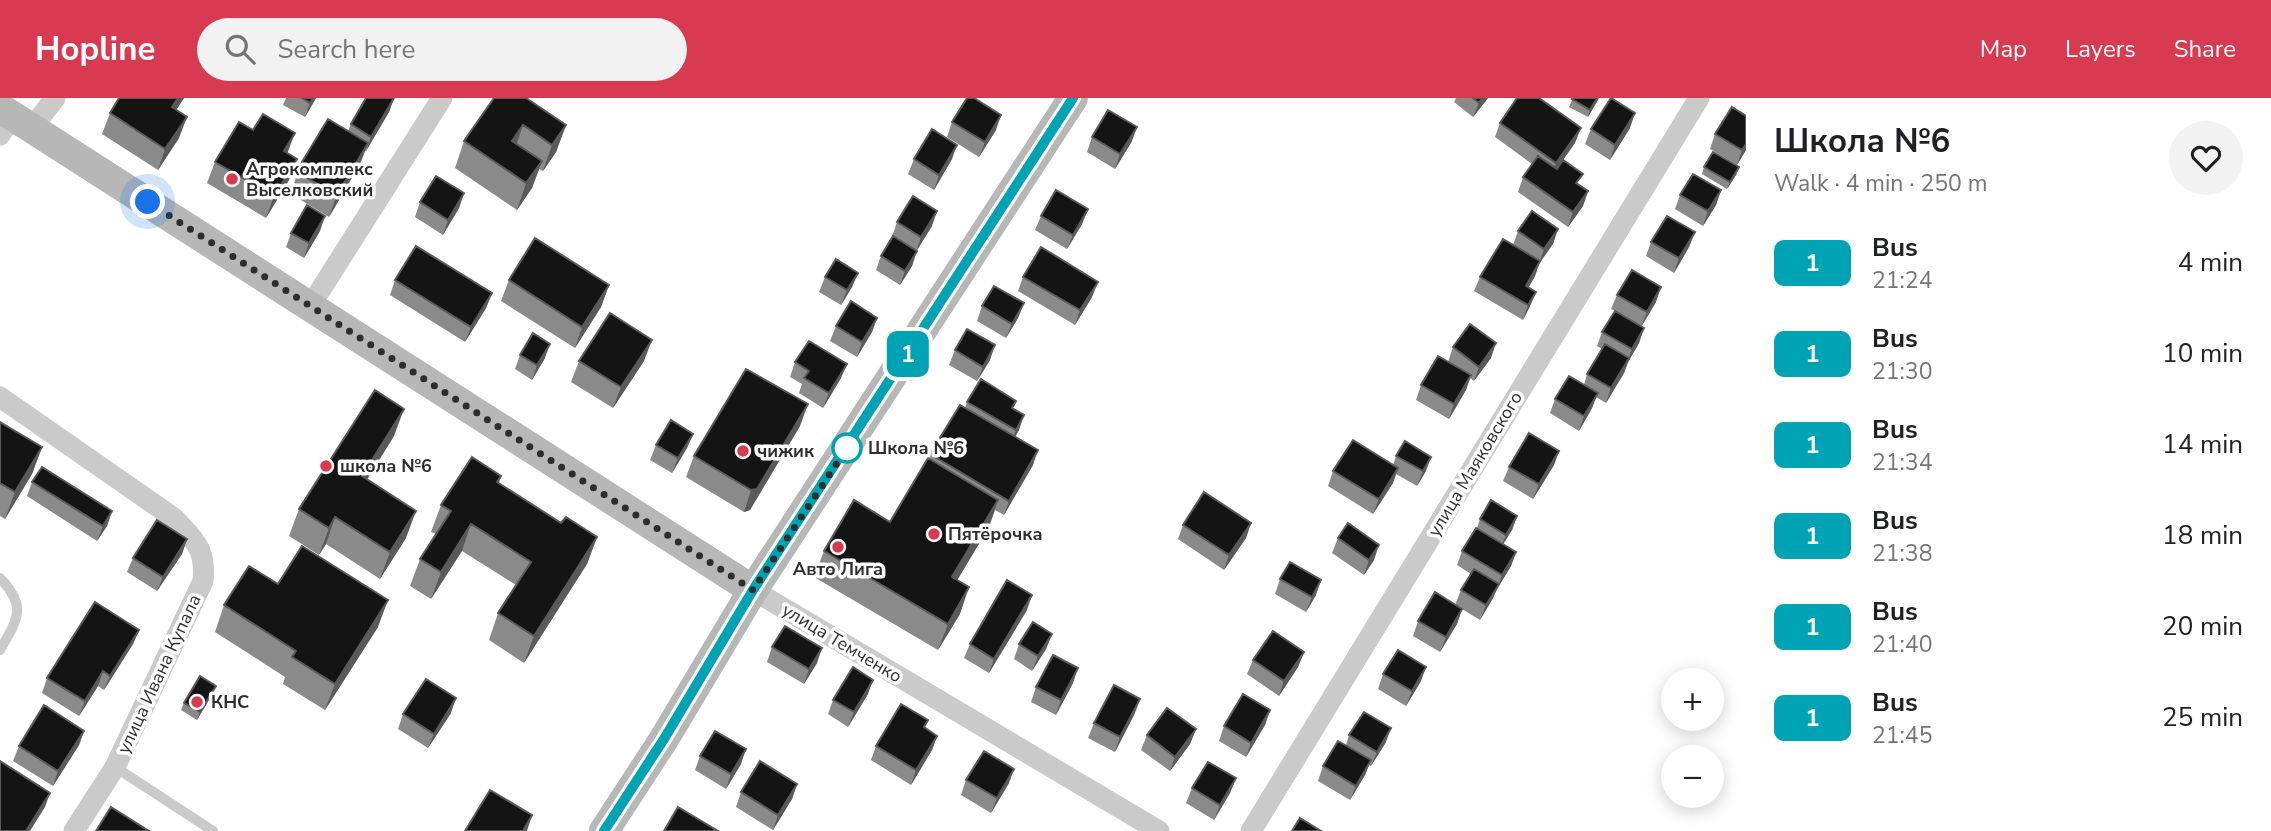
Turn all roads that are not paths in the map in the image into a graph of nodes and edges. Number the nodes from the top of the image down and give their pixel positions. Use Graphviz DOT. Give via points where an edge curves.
graph roads {
  1 [pos="55,98"];
  2 [pos="442,98"];
  3 [pos="1073,98"];
  4 [pos="1699,98"];
  5 [pos="11,121"];
  6 [pos="310,305"];
  7 [pos="0,397"];
  8 [pos="0,578"];
  9 [pos="753,590"];
  10 [pos="0,650"];
  11 [pos="115,767"];
  12 [pos="74,831"];
  13 [pos="213,831"];
  14 [pos="604,831"];
  15 [pos="1159,831"];
  16 [pos="1251,831"];
  1 -- 5 [label="street"];
  2 -- 6 [label="street"];
  3 -- 9 [label="main road"];
  4 -- 16 [label="street, улица Маяковского"];
  5 -- 6 [label="main road, улица Темченко"];
  6 -- 9 [label="main road, улица Темченко"];
  7 -- 11 [label="street, улица Ивана Купала" via="174,518 198,543 205,562 203,582"];
  8 -- 10 [label="lane" via="18,606 18,618"];
  9 -- 14 [label="main road"];
  9 -- 15 [label="street, улица Темченко"];
  11 -- 12 [label="street, улица Ивана Купала"];
  11 -- 13 [label="lane"];
}
